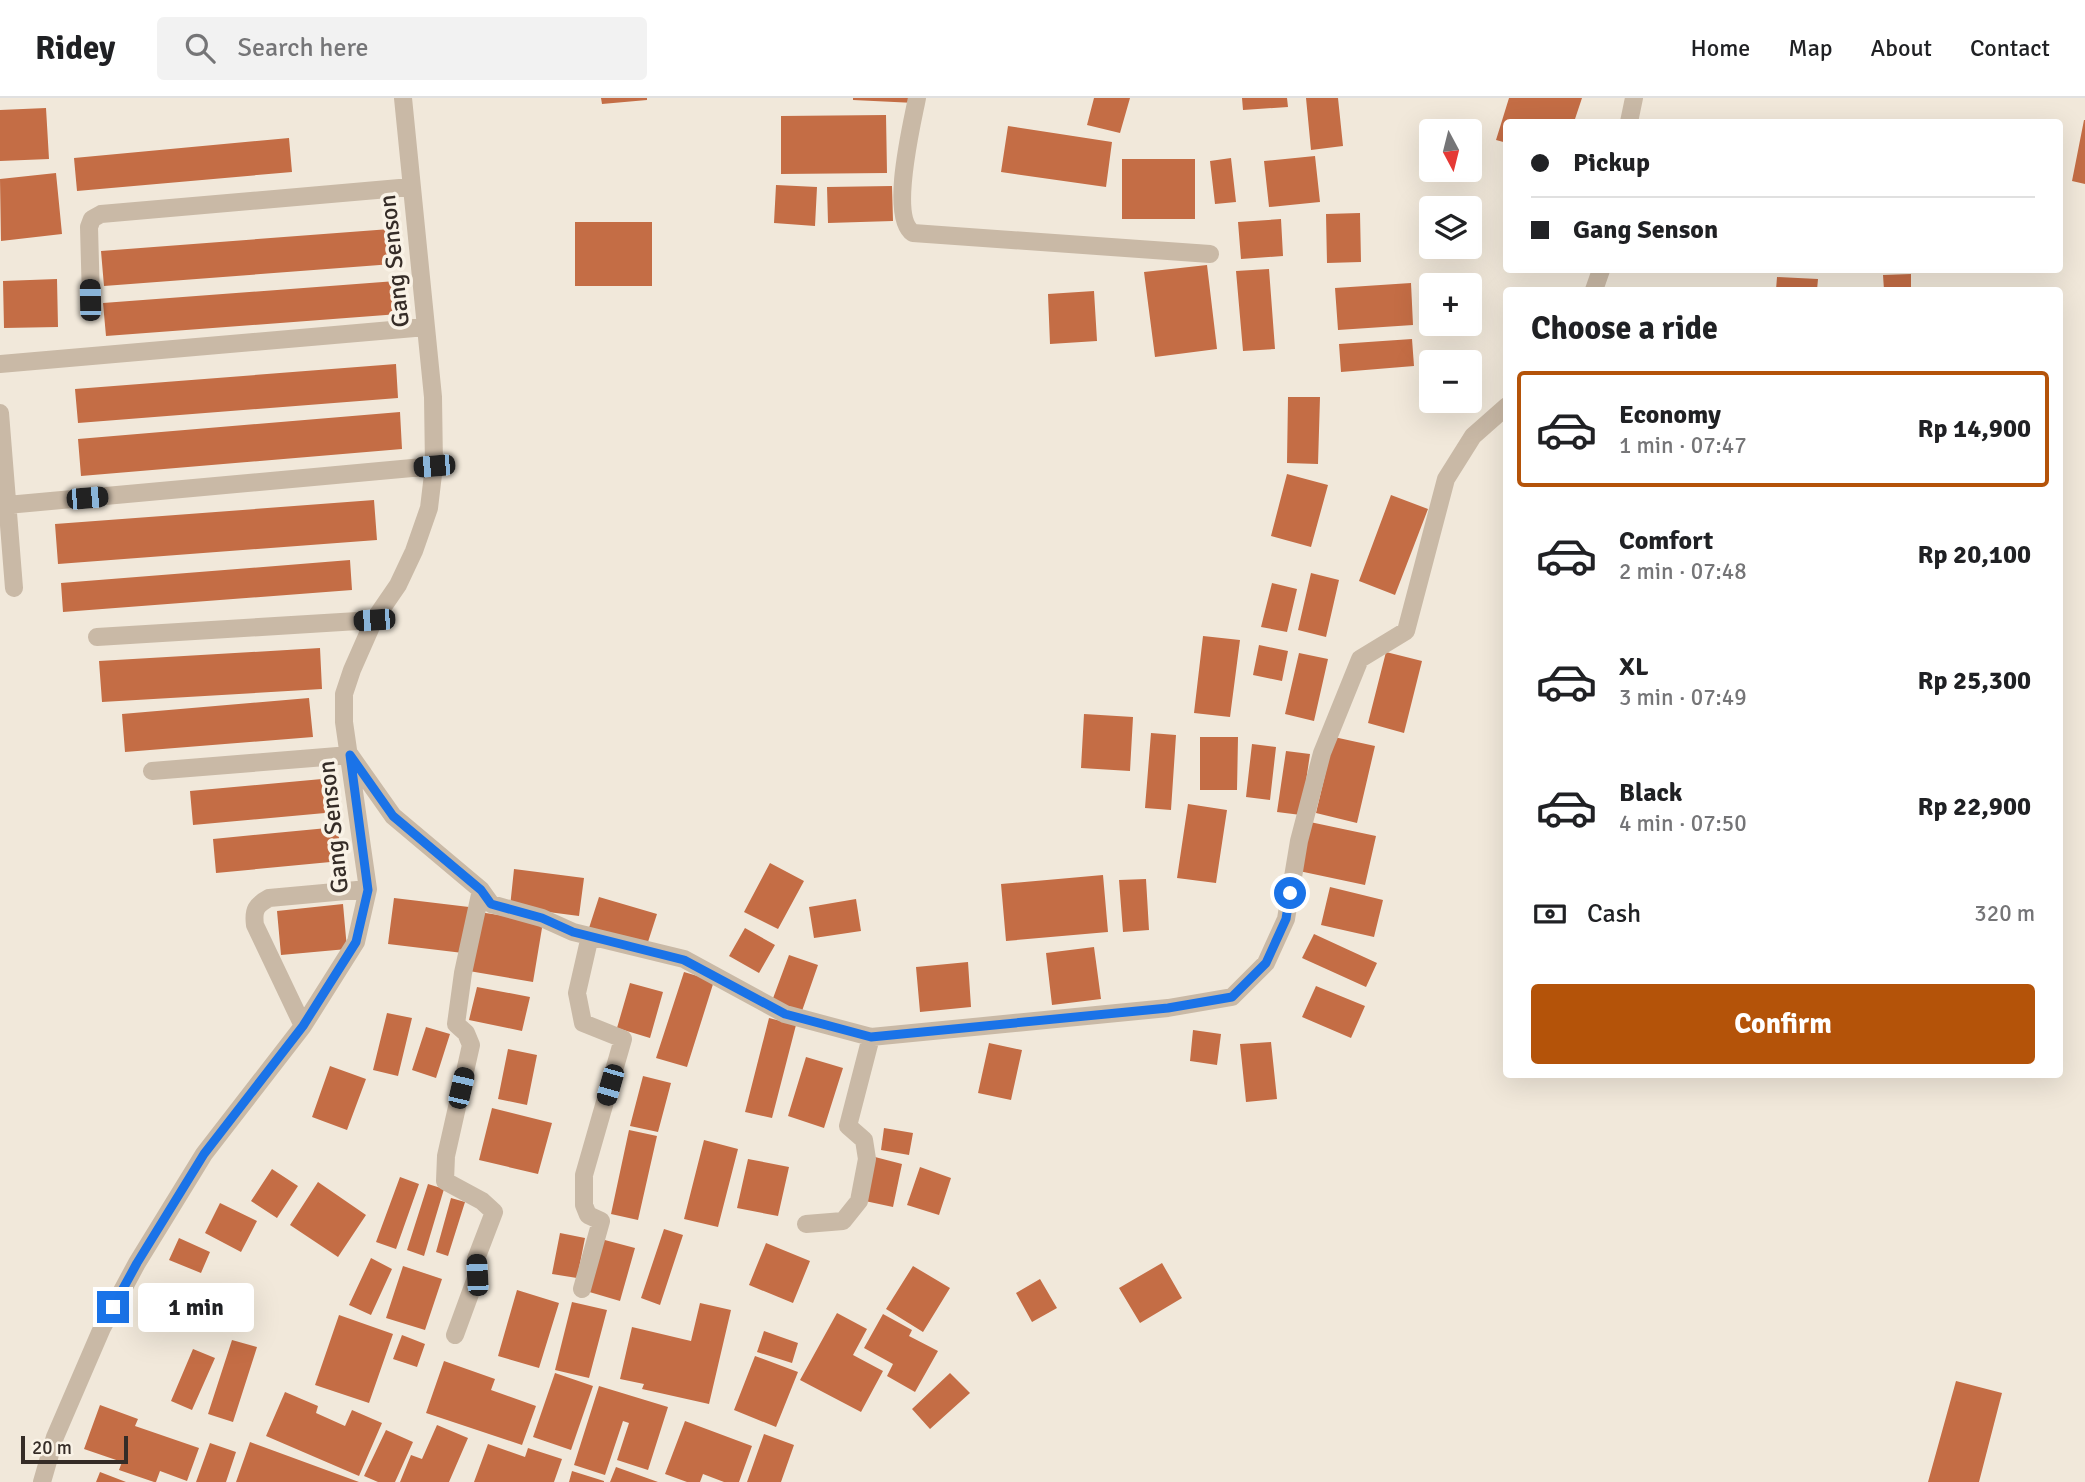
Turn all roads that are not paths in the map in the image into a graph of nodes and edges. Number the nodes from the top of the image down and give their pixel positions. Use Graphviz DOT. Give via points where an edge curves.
graph roads {
  1 [pos="403,98"];
  2 [pos="917,98"];
  3 [pos="1634,98"];
  4 [pos="1630,119"];
  5 [pos="411,187"];
  6 [pos="1210,254"];
  7 [pos="90,300"];
  8 [pos="426,327"];
  9 [pos="0,364"];
  10 [pos="1503,410"];
  11 [pos="0,412"];
  12 [pos="434,466"];
  13 [pos="7,505"];
  14 [pos="14,588"];
  15 [pos="374,620"];
  16 [pos="97,637"];
  17 [pos="350,755"];
  18 [pos="152,771"];
  19 [pos="368,890"];
  20 [pos="481,890"];
  21 [pos="590,936"];
  22 [pos="303,1026"];
  23 [pos="871,1037"];
  24 [pos="806,1224"];
  25 [pos="582,1289"];
  26 [pos="455,1335"];
  27 [pos="42,1482"];
  1 -- 5 [label="street, Gang Senson"];
  2 -- 6 [label="street" via="902,190 904,223 913,233"];
  3 -- 4 [label="street"];
  5 -- 7 [label="street" via="101,214 89,227"];
  5 -- 8 [label="street, Gang Senson"];
  8 -- 9 [label="street"];
  8 -- 12 [label="street, Gang Senson"];
  10 -- 23 [label="street" via="1473,436 1446,479 1406,631 1360,659 1322,753 1299,841 1286,919 1266,963 1232,997 1168,1008"];
  11 -- 13 [label="street"];
  12 -- 13 [label="street"];
  12 -- 15 [label="street, Gang Senson" via="429,508 414,551"];
  13 -- 14 [label="street"];
  15 -- 16 [label="street"];
  15 -- 17 [label="street, Gang Senson" via="344,694"];
  17 -- 18 [label="street"];
  17 -- 19 [label="street, Gang Senson"];
  17 -- 20 [label="street" via="393,816"];
  19 -- 22 [label="street, Gang Senson" via="356,942"];
  19 -- 22 [label="street" via="269,898 253,913"];
  20 -- 21 [label="street" via="491,904"];
  20 -- 26 [label="street" via="456,1024 471,1045 446,1156 445,1181 494,1212"];
  21 -- 23 [label="street" via="684,960 785,1014"];
  21 -- 25 [label="street" via="577,993 583,1023 623,1039 584,1175 584,1205 588,1214 601,1221"];
  22 -- 27 [label="street, Gang Senson" via="204,1154 137,1263 96,1340 55,1437"];
  23 -- 24 [label="street" via="848,1126 864,1140 867,1159 859,1202 843,1221"];
}
